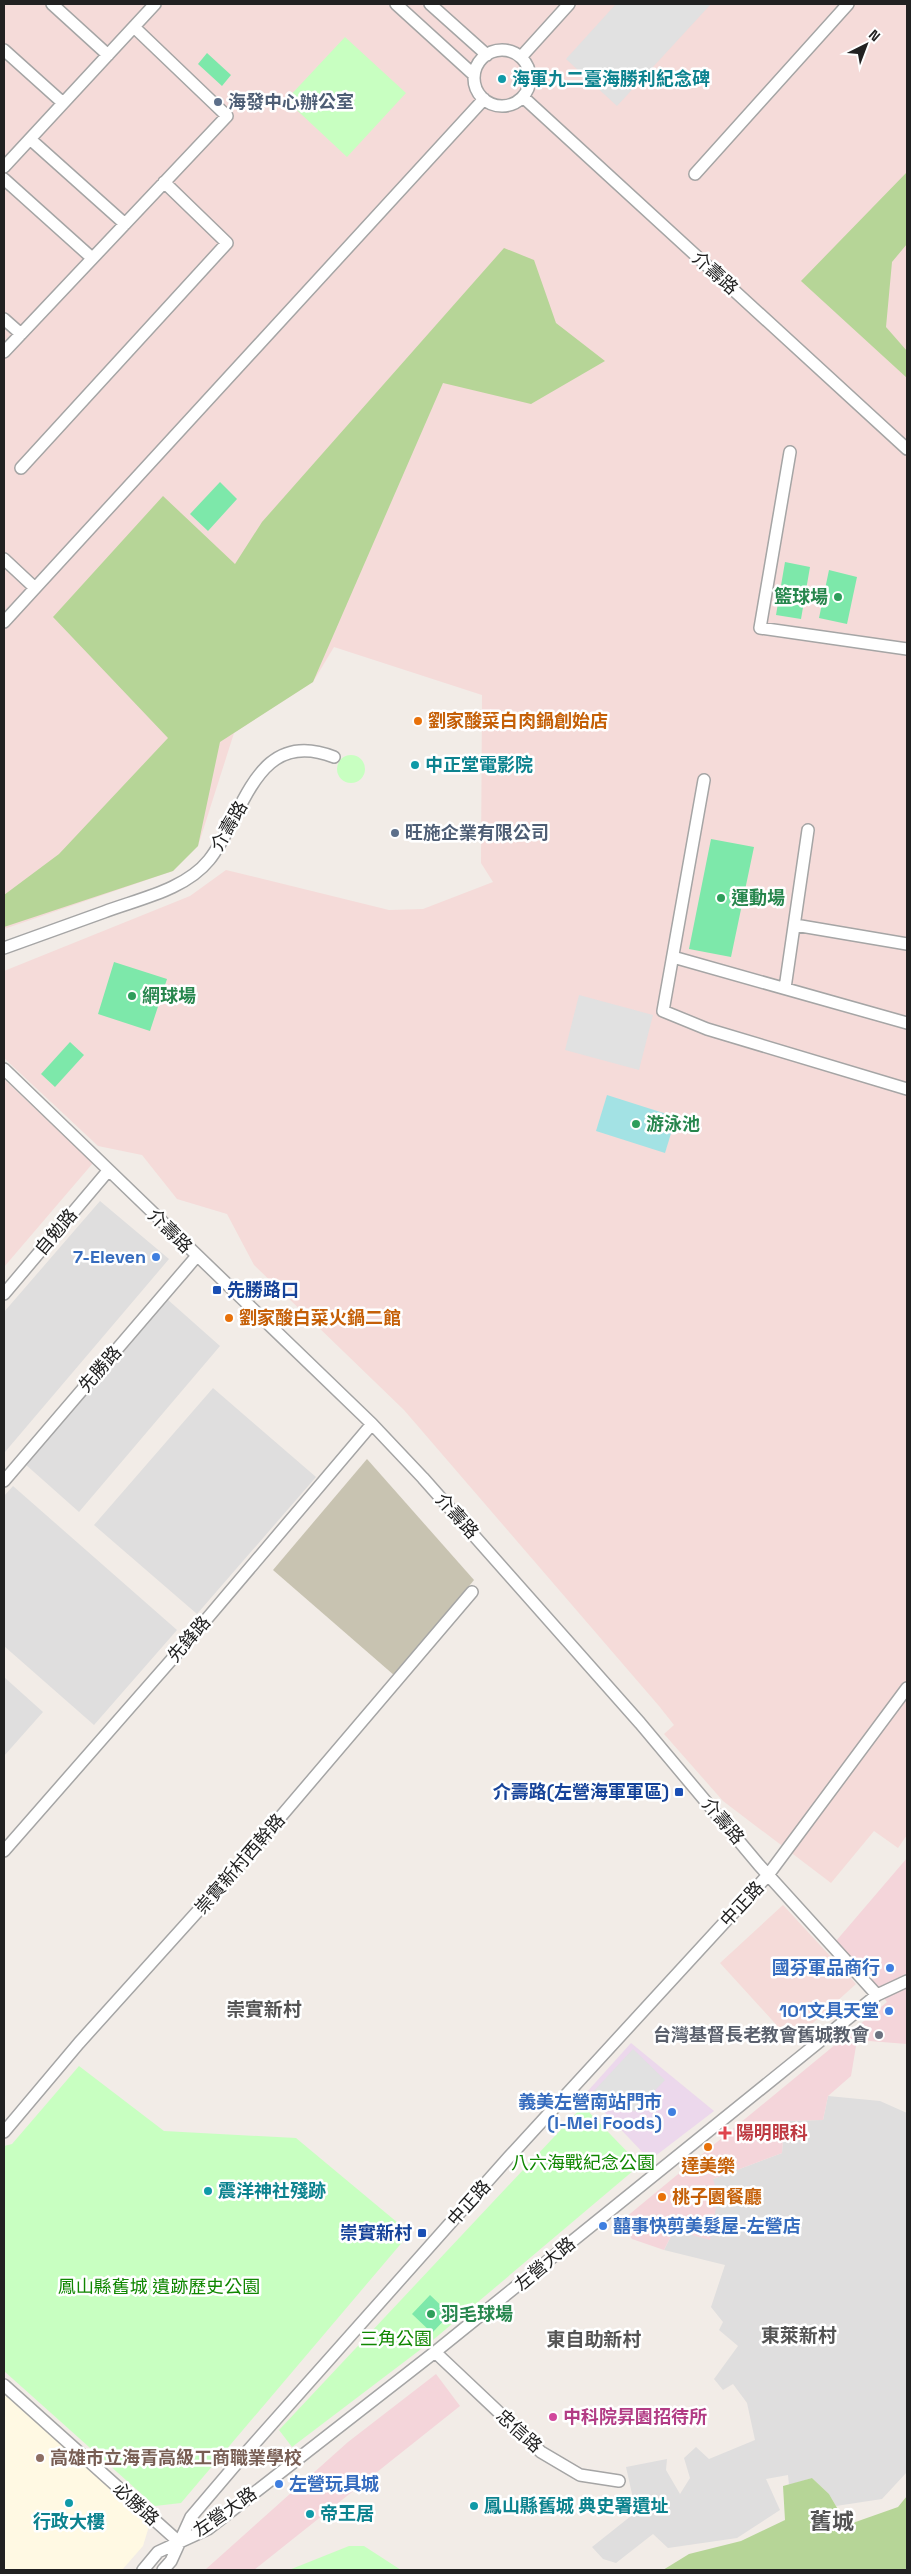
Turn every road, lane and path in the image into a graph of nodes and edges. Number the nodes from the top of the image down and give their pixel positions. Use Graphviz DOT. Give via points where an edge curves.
graph roads {
  1 [pos="52,4"];
  2 [pos="154,4"];
  3 [pos="396,4"];
  4 [pos="430,4"];
  5 [pos="569,4"];
  6 [pos="848,4"];
  7 [pos="134,27"];
  8 [pos="4,50"];
  9 [pos="487,54"];
  10 [pos="108,55"];
  11 [pos="521,57"];
  12 [pos="474,75"];
  13 [pos="523,97"];
  14 [pos="484,99"];
  15 [pos="63,103"];
  16 [pos="30,139"];
  17 [pos="4,167"];
  18 [pos="695,174"];
  19 [pos="4,179"];
  20 [pos="164,182"];
  21 [pos="124,224"];
  22 [pos="92,258"];
  23 [pos="4,319"];
  24 [pos="21,334"];
  25 [pos="4,352"];
  26 [pos="907,449"];
  27 [pos="790,452"];
  28 [pos="21,468"];
  29 [pos="4,559"];
  30 [pos="35,588"];
  31 [pos="4,622"];
  32 [pos="907,649"];
  33 [pos="334,757"];
  34 [pos="704,780"];
  35 [pos="808,830"];
  36 [pos="795,925"];
  37 [pos="907,944"];
  38 [pos="4,948"];
  39 [pos="673,957"];
  40 [pos="785,988"];
  41 [pos="907,1023"];
  42 [pos="4,1069"];
  43 [pos="907,1089"];
  44 [pos="108,1171"];
  45 [pos="196,1257"];
  46 [pos="4,1294"];
  47 [pos="372,1424"];
  48 [pos="4,1480"];
  49 [pos="472,1592"];
  50 [pos="907,1688"];
  51 [pos="4,1851"];
  52 [pos="768,1875"];
  53 [pos="907,1981"];
  54 [pos="877,1995"];
  55 [pos="4,2132"];
  56 [pos="436,2352"];
  57 [pos="4,2385"];
  58 [pos="619,2480"];
  59 [pos="179,2542"];
  60 [pos="143,2570"];
  61 [pos="163,2570"];
  1 -- 10 [label="street"];
  2 -- 7 [label="street"];
  3 -- 12 [label="street"];
  4 -- 9 [label="street"];
  5 -- 11 [label="street"];
  6 -- 18 [label="street"];
  7 -- 10 [label="street"];
  7 -- 20 [label="street" via="227,116"];
  8 -- 15 [label="street"];
  9 -- 11 [label="street" via="504,50"];
  9 -- 12 [label="street"];
  10 -- 15 [label="street"];
  11 -- 13 [label="street" via="530,81"];
  12 -- 14 [label="street" via="478,92"];
  13 -- 14 [label="street" via="508,106 499,106"];
  13 -- 26 [label="street, 介壽路"];
  14 -- 30 [label="street"];
  15 -- 16 [label="street"];
  16 -- 17 [label="street"];
  16 -- 21 [label="street"];
  19 -- 22 [label="street"];
  20 -- 21 [label="street"];
  20 -- 28 [label="street" via="227,243"];
  21 -- 22 [label="street"];
  22 -- 24 [label="street"];
  23 -- 24 [label="street"];
  24 -- 25 [label="street"];
  27 -- 32 [label="street" via="760,628"];
  29 -- 30 [label="street"];
  30 -- 31 [label="street"];
  33 -- 38 [label="street, 介壽路" via="304,750 283,755 263,769 209,860 173,886"];
  34 -- 39 [label="street"];
  35 -- 36 [label="street"];
  36 -- 37 [label="street"];
  36 -- 40 [label="street"];
  39 -- 40 [label="street"];
  39 -- 43 [label="street" via="662,1011 706,1028"];
  40 -- 41 [label="street"];
  42 -- 44 [label="street, 介壽路"];
  44 -- 45 [label="street, 介壽路"];
  44 -- 46 [label="street, 自勉路"];
  45 -- 47 [label="street, 介壽路"];
  45 -- 48 [label="street, 先勝路"];
  47 -- 51 [label="street, 先鋒路"];
  47 -- 52 [label="street, 介壽路" via="640,1723"];
  49 -- 55 [label="street, 崇實新村西幹路" via="238,1868 79,2042"];
  50 -- 52 [label="street, 中正路"];
  52 -- 54 [label="street, 介壽路"];
  52 -- 59 [label="street, 中正路" via="237,2463 190,2517"];
  53 -- 54 [label="street, 左營大路"];
  54 -- 56 [label="street, 左營大路"];
  56 -- 58 [label="street, 忠信路" via="541,2452 580,2475"];
  56 -- 59 [label="street, 左營大路" via="208,2529"];
  57 -- 59 [label="street, 必勝路"];
  59 -- 60 [label="street, 左營大路" via="158,2552"];
  59 -- 61 [label="street, 左營大路"];
}
